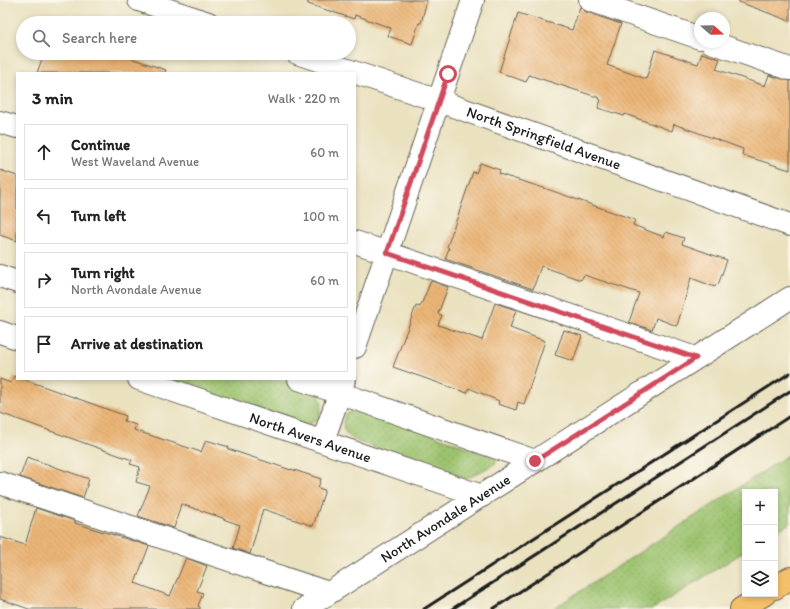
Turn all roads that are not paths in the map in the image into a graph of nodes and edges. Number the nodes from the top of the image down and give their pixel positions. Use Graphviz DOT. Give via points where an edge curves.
graph roads {
  1 [pos="139,0"];
  2 [pos="473,0"];
  3 [pos="590,0"];
  4 [pos="187,16"];
  5 [pos="694,36"];
  6 [pos="729,48"];
  7 [pos="317,60"];
  8 [pos="790,69"];
  9 [pos="353,72"];
  10 [pos="356,73"];
  11 [pos="439,101"];
  12 [pos="0,122"];
  13 [pos="16,127"];
  14 [pos="790,225"];
  15 [pos="356,242"];
  16 [pos="387,253"];
  17 [pos="790,298"];
  18 [pos="0,332"];
  19 [pos="16,338"];
  20 [pos="356,344"];
  21 [pos="696,358"];
  22 [pos="142,380"];
  23 [pos="305,380"];
  24 [pos="342,386"];
  25 [pos="323,441"];
  26 [pos="535,461"];
  27 [pos="0,483"];
  28 [pos="482,496"];
  29 [pos="790,578"];
  30 [pos="778,586"];
  31 [pos="328,593"];
  32 [pos="760,597"];
  33 [pos="304,609"];
  34 [pos="741,609"];
  1 -- 4 [label="street"];
  2 -- 11 [label="street"];
  3 -- 5 [label="street"];
  6 -- 8 [label="street"];
  7 -- 9 [label="street, North Springfield Avenue"];
  10 -- 11 [label="street, North Springfield Avenue"];
  11 -- 14 [label="street, North Springfield Avenue"];
  11 -- 16 [label="street"];
  12 -- 13 [label="street"];
  15 -- 16 [label="street"];
  16 -- 20 [label="street"];
  16 -- 21 [label="street"];
  17 -- 21 [label="street, North Avondale Avenue"];
  18 -- 19 [label="street"];
  21 -- 26 [label="street, North Avondale Avenue"];
  22 -- 25 [label="street, North Avers Avenue"];
  23 -- 24 [label="street"];
  24 -- 25 [label="street"];
  24 -- 26 [label="street"];
  25 -- 28 [label="street, North Avers Avenue"];
  26 -- 28 [label="street, North Avondale Avenue"];
  27 -- 31 [label="street"];
  28 -- 31 [label="street, North Avondale Avenue"];
  29 -- 30 [label="highway"];
  31 -- 33 [label="street, North Avondale Avenue"];
  32 -- 34 [label="highway"];
}
